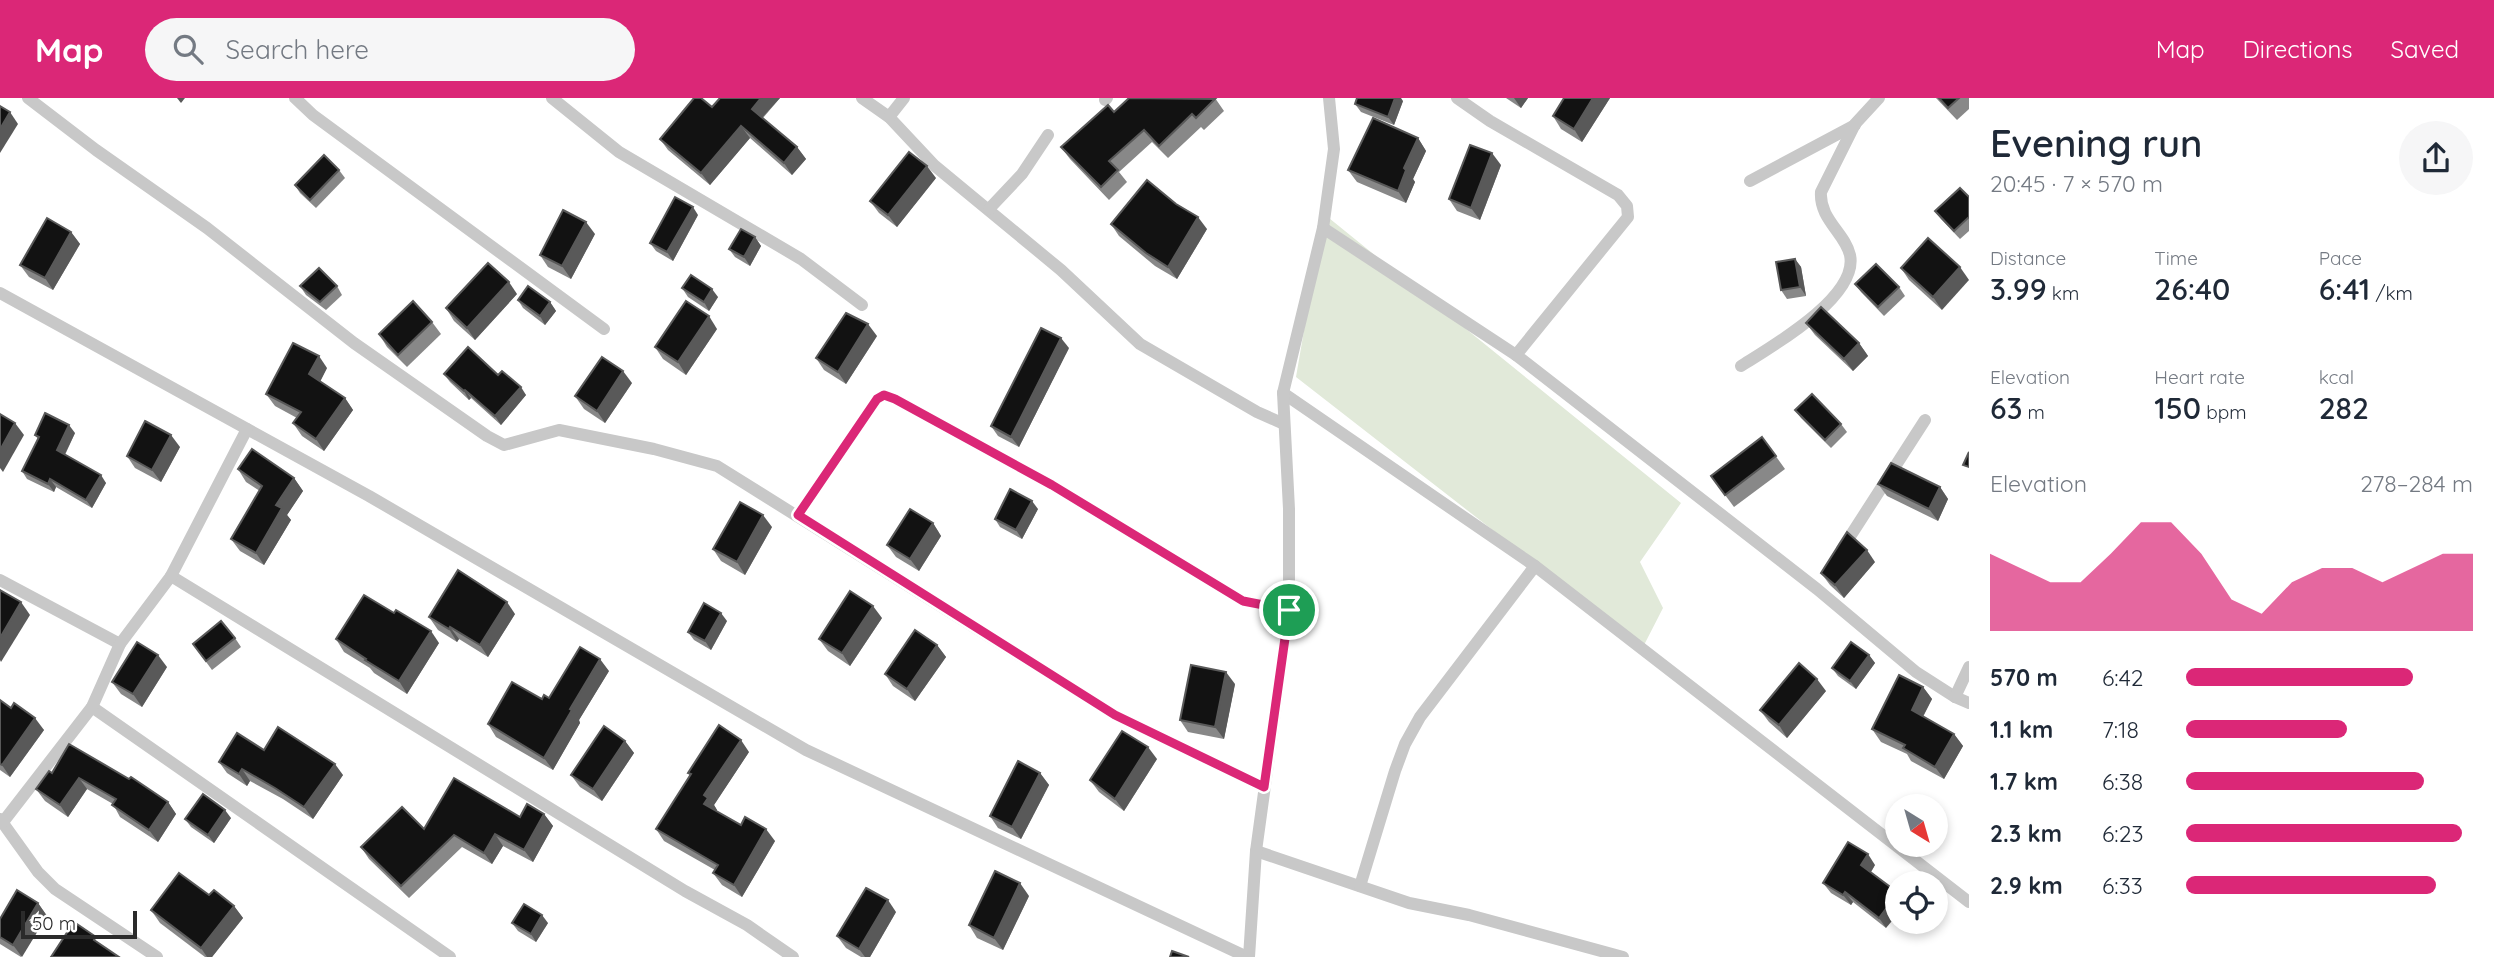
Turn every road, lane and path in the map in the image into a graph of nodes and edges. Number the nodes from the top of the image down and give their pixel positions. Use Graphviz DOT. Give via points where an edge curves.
graph roads {
  1 [pos="29,98"];
  2 [pos="295,98"];
  3 [pos="552,98"];
  4 [pos="862,98"];
  5 [pos="904,98"];
  6 [pos="1329,98"];
  7 [pos="1457,98"];
  8 [pos="1879,98"];
  9 [pos="889,117"];
  10 [pos="1855,124"];
  11 [pos="1048,135"];
  12 [pos="1750,181"];
  13 [pos="989,209"];
  14 [pos="1323,228"];
  15 [pos="0,293"];
  16 [pos="862,305"];
  17 [pos="604,329"];
  18 [pos="1516,355"];
  19 [pos="1741,366"];
  20 [pos="1283,393"];
  21 [pos="1925,420"];
  22 [pos="1284,424"];
  23 [pos="247,429"];
  24 [pos="798,515"];
  25 [pos="1838,555"];
  26 [pos="1535,566"];
  27 [pos="171,576"];
  28 [pos="0,580"];
  29 [pos="1289,610"];
  30 [pos="120,644"];
  31 [pos="1969,667"];
  32 [pos="1955,697"];
  33 [pos="1969,703"];
  34 [pos="92,707"];
  35 [pos="1264,787"];
  36 [pos="2,820"];
  37 [pos="1256,851"];
  38 [pos="1360,886"];
  39 [pos="1969,902"];
  40 [pos="157,957"];
  41 [pos="450,957"];
  42 [pos="793,957"];
  43 [pos="1248,957"];
  44 [pos="1623,957"];
  1 -- 24 [label="street" via="354,343 487,436 505,444 559,430 654,449 717,466"];
  2 -- 17 [label="street"];
  3 -- 16 [label="street" via="619,152 801,259"];
  4 -- 9 [label="street"];
  5 -- 9 [label="street"];
  6 -- 14 [label="street" via="1334,149"];
  7 -- 18 [label="street" via="1618,195 1627,206 1628,217"];
  8 -- 10 [label="street"];
  9 -- 13 [label="street" via="935,166"];
  10 -- 12 [label="street"];
  10 -- 19 [label="street" via="1821,192 1820,204 1850,255 1848,272 1836,295 1797,331"];
  11 -- 13 [label="street" via="1022,174"];
  13 -- 22 [label="street" via="1140,344"];
  14 -- 18 [label="street"];
  14 -- 20 [label="street"];
  15 -- 23 [label="street"];
  18 -- 32 [label="street" via="1820,584 1916,672"];
  20 -- 22 [label="street"];
  20 -- 26 [label="street"];
  21 -- 25 [label="street"];
  22 -- 29 [label="street"];
  23 -- 27 [label="street"];
  23 -- 43 [label="street" via="806,750"];
  24 -- 29 [label="street" via="884,395 1052,485 1243,601"];
  24 -- 35 [label="street" via="1115,715"];
  26 -- 38 [label="street" via="1420,717 1405,744"];
  26 -- 39 [label="street"];
  27 -- 30 [label="street"];
  27 -- 42 [label="street"];
  28 -- 30 [label="street"];
  29 -- 35 [label="street"];
  30 -- 34 [label="street"];
  31 -- 32 [label="street"];
  32 -- 33 [label="street"];
  34 -- 36 [label="street"];
  34 -- 41 [label="street"];
  35 -- 37 [label="street"];
  36 -- 40 [label="street" via="55,889"];
  37 -- 38 [label="street"];
  37 -- 43 [label="street"];
  38 -- 44 [label="street" via="1409,903"];
}
